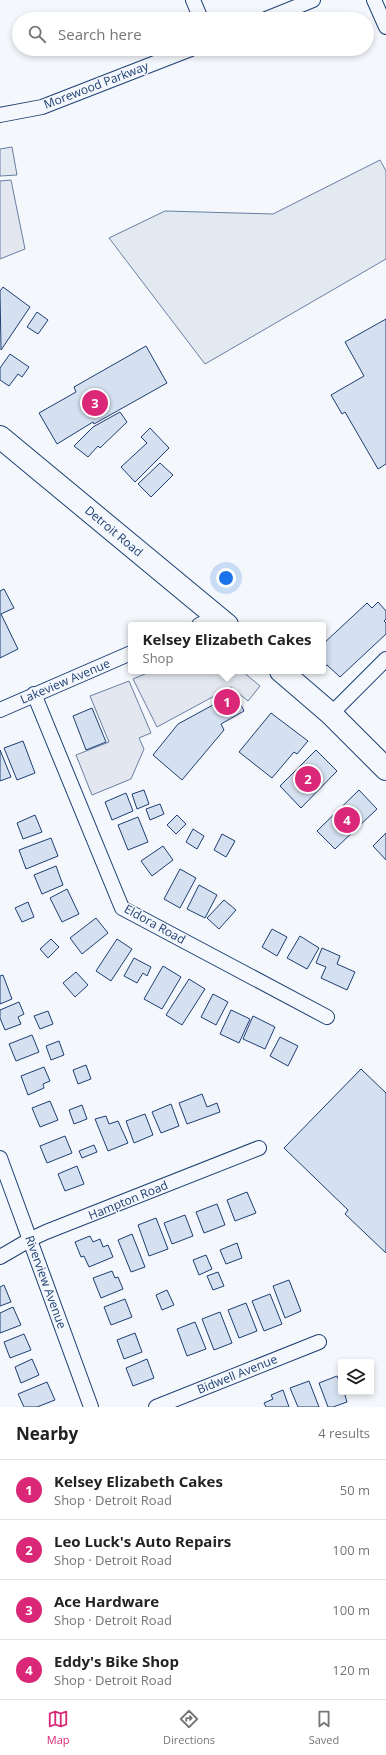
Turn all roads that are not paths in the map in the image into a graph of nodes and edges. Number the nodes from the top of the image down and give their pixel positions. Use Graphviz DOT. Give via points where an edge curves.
graph roads {
  1 [pos="193,0"];
  2 [pos="313,0"];
  3 [pos="374,0"];
  4 [pos="198,12"];
  5 [pos="283,12"];
  6 [pos="386,27"];
  7 [pos="173,56"];
  8 [pos="0,115"];
  9 [pos="0,437"];
  10 [pos="214,622"];
  11 [pos="128,654"];
  12 [pos="386,659"];
  13 [pos="284,674"];
  14 [pos="34,694"];
  15 [pos="0,710"];
  16 [pos="331,714"];
  17 [pos="386,769"];
  18 [pos="327,1017"];
  19 [pos="259,1148"];
  20 [pos="0,1158"];
  21 [pos="31,1239"];
  22 [pos="0,1257"];
  23 [pos="319,1342"];
  24 [pos="91,1407"];
  25 [pos="156,1407"];
  1 -- 4 [label="street"];
  2 -- 5 [label="street"];
  3 -- 6 [label="street"];
  7 -- 8 [label="street, Morewood Parkway" via="42,107"];
  9 -- 10 [label="main road, Detroit Road"];
  11 -- 14 [label="street, Lakeview Avenue"];
  12 -- 16 [label="street"];
  13 -- 16 [label="main road"];
  14 -- 15 [label="street, Lakeview Avenue"];
  14 -- 18 [label="street, Eldora Road" via="122,908"];
  16 -- 17 [label="main road"];
  19 -- 21 [label="street, Hampton Road"];
  20 -- 21 [label="street, Riverview Avenue"];
  21 -- 22 [label="street, Hampton Road"];
  21 -- 24 [label="street, Riverview Avenue"];
  23 -- 25 [label="street, Bidwell Avenue"];
}
